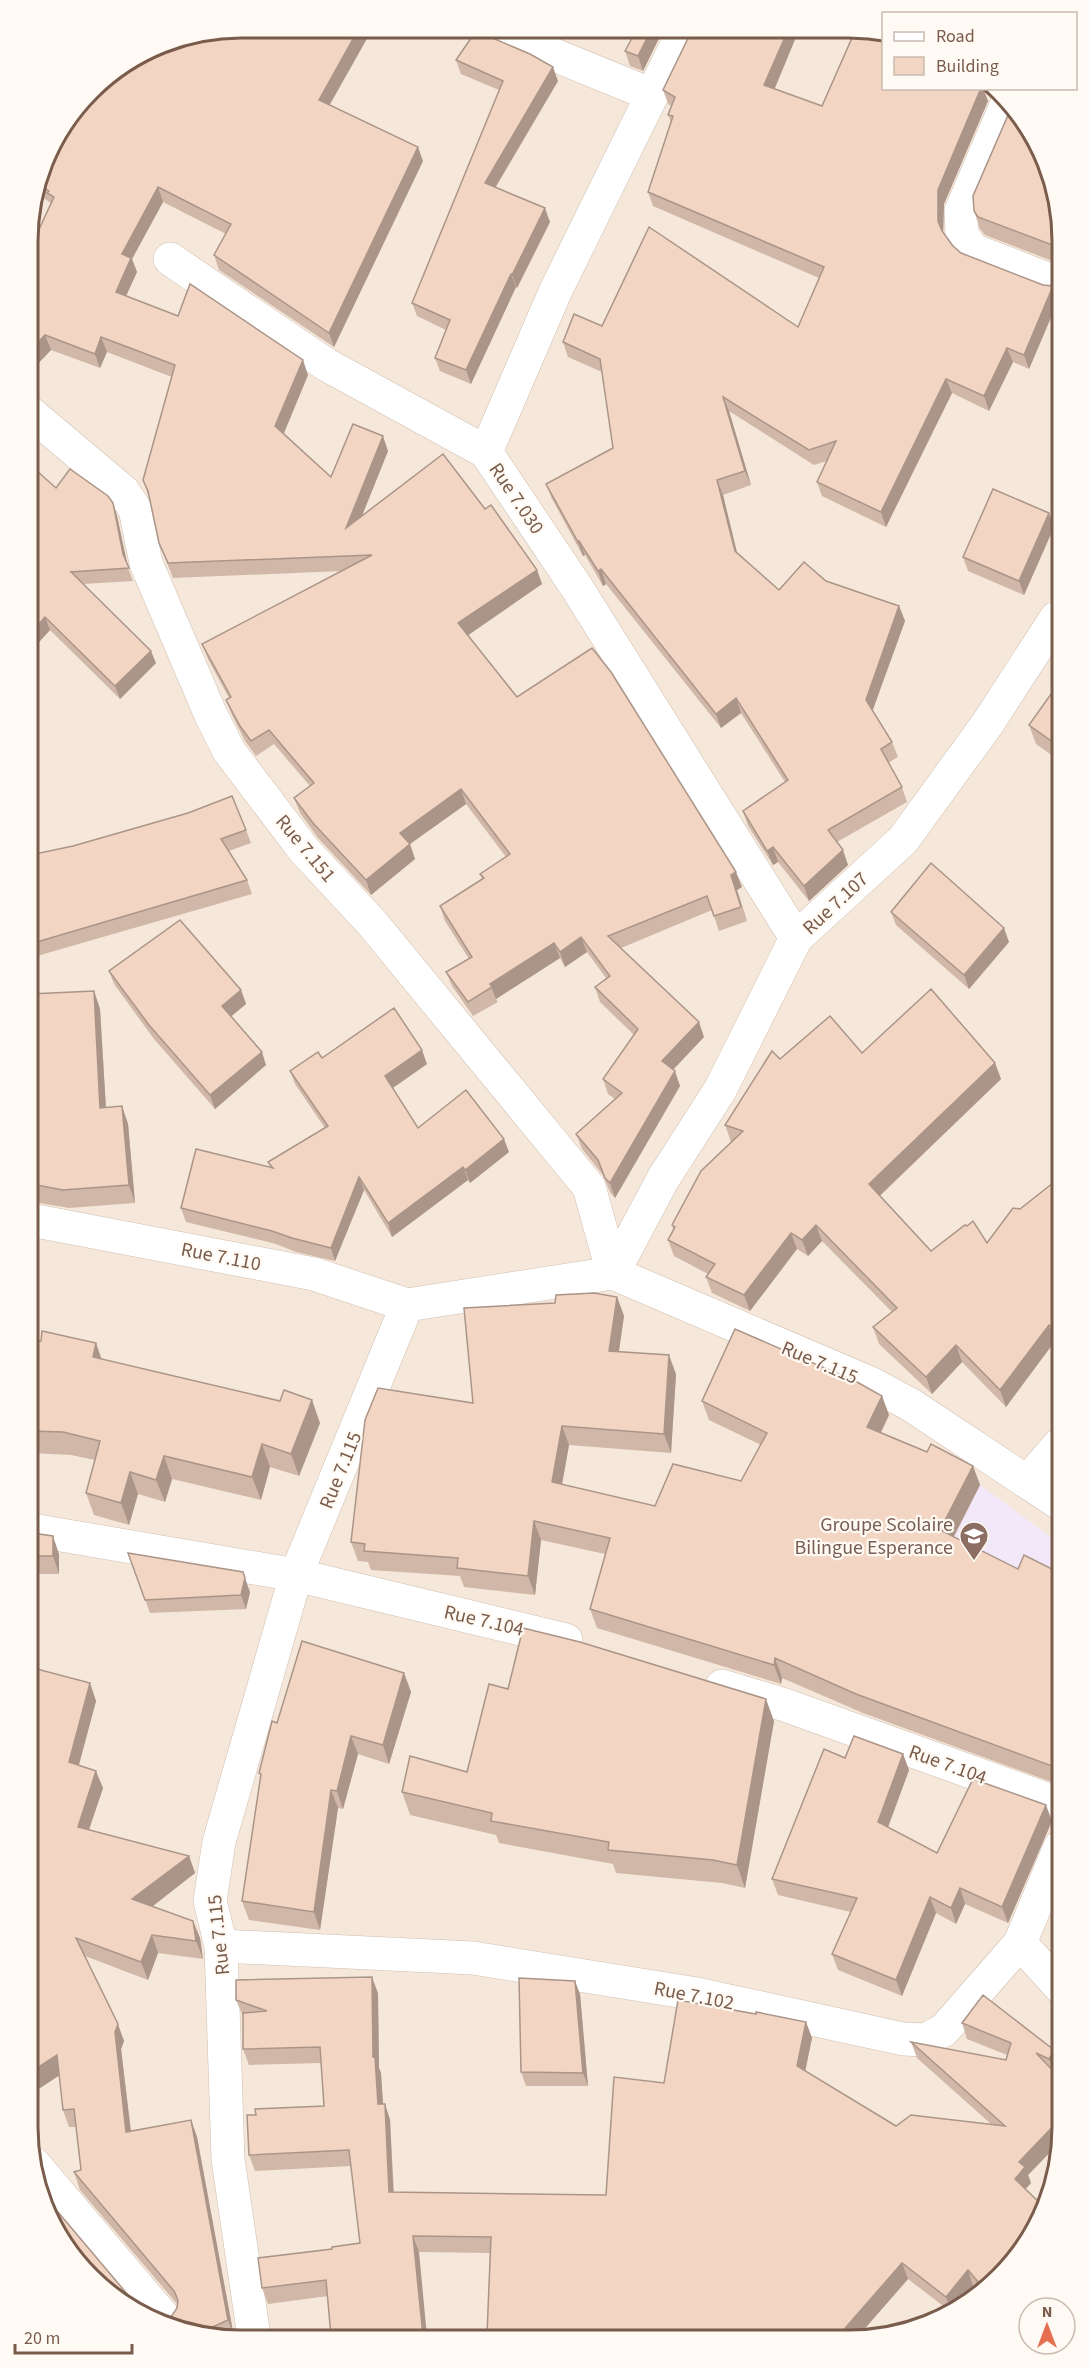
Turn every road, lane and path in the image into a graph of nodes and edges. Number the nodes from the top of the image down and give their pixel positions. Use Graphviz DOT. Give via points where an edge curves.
graph roads {
  1 [pos="515,38"];
  2 [pos="680,38"];
  3 [pos="652,95"];
  4 [pos="1004,110"];
  5 [pos="170,259"];
  6 [pos="1052,281"];
  7 [pos="38,419"];
  8 [pos="486,452"];
  9 [pos="1052,624"];
  10 [pos="796,938"];
  11 [pos="38,1221"];
  12 [pos="613,1273"];
  13 [pos="407,1305"];
  14 [pos="1051,1454"];
  15 [pos="1027,1482"];
  16 [pos="1051,1498"];
  17 [pos="38,1531"];
  18 [pos="297,1575"];
  19 [pos="593,1646"];
  20 [pos="695,1677"];
  21 [pos="1051,1801"];
  22 [pos="1051,1868"];
  23 [pos="1020,1943"];
  24 [pos="221,1946"];
  25 [pos="1051,1977"];
  26 [pos="46,2188"];
  27 [pos="58,2210"];
  28 [pos="160,2314"];
  29 [pos="253,2330"];
  1 -- 3 [label="street"];
  2 -- 3 [label="street, Rue 7.030"];
  3 -- 8 [label="street, Rue 7.030" via="556,290"];
  4 -- 6 [label="street" via="961,211 962,235 973,250"];
  5 -- 8 [label="street" via="327,365"];
  7 -- 12 [label="street, Rue 7.151" via="123,491 135,509 146,563 229,751 304,850 372,923 589,1186"];
  8 -- 10 [label="street, Rue 7.030" via="577,588"];
  9 -- 10 [label="street, Rue 7.107" via="988,723 903,840"];
  10 -- 12 [label="street, Rue 7.107" via="720,1090 663,1179"];
  11 -- 13 [label="street, Rue 7.110" via="314,1274"];
  12 -- 13 [label="street"];
  12 -- 15 [label="street, Rue 7.115" via="872,1384 911,1405"];
  13 -- 18 [label="street, Rue 7.115"];
  14 -- 15 [label="street"];
  15 -- 16 [label="street, Rue 7.115"];
  17 -- 18 [label="street, Rue 7.104"];
  18 -- 19 [label="street, Rue 7.104"];
  18 -- 24 [label="street, Rue 7.115" via="219,1842 210,1901"];
  20 -- 21 [label="street, Rue 7.104" via="785,1705"];
  22 -- 23 [label="street, Rue 7.102"];
  23 -- 24 [label="street, Rue 7.102" via="944,2030 926,2040 903,2039 697,1994 473,1959"];
  23 -- 25 [label="street"];
  24 -- 29 [label="street, Rue 7.115" via="228,2159"];
  26 -- 27 [label="street"];
  27 -- 28 [label="street"];
}
